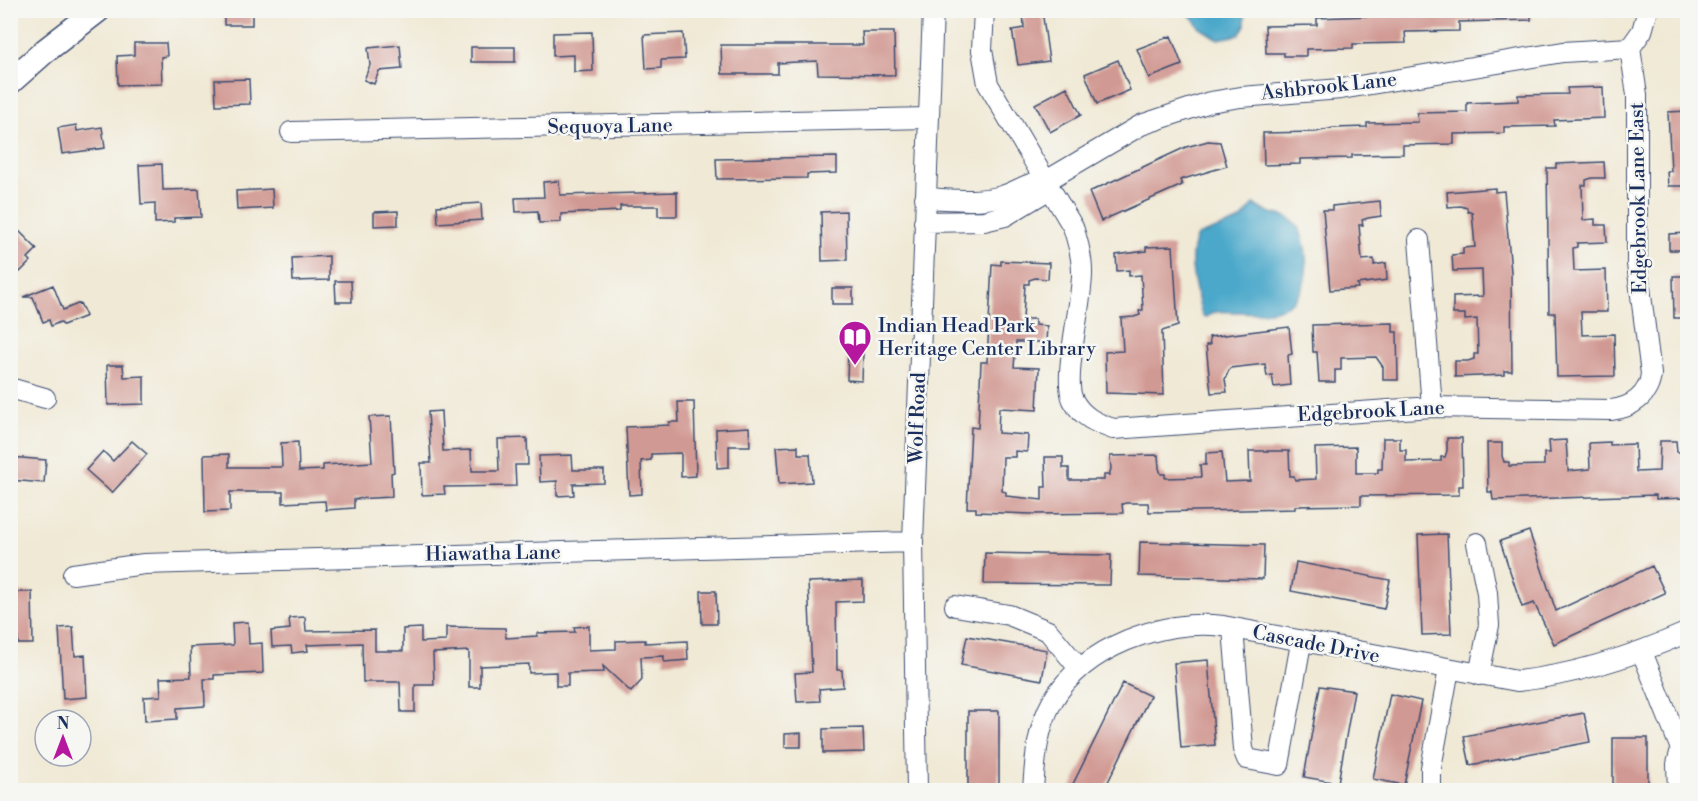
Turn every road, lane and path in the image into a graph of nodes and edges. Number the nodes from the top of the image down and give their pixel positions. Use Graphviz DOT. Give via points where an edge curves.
graph roads {
  1 [pos="98,10"];
  2 [pos="933,10"];
  3 [pos="984,10"];
  4 [pos="1648,10"];
  5 [pos="1630,48"];
  6 [pos="10,82"];
  7 [pos="928,118"];
  8 [pos="291,132"];
  9 [pos="1046,181"];
  10 [pos="925,198"];
  11 [pos="924,222"];
  12 [pos="1419,240"];
  13 [pos="10,388"];
  14 [pos="1646,390"];
  15 [pos="45,398"];
  16 [pos="1432,407"];
  17 [pos="913,542"];
  18 [pos="1477,543"];
  19 [pos="73,574"];
  20 [pos="955,606"];
  21 [pos="1233,629"];
  22 [pos="1688,632"];
  23 [pos="1301,643"];
  24 [pos="1642,652"];
  25 [pos="1079,668"];
  26 [pos="1449,669"];
  27 [pos="1479,675"];
  28 [pos="1684,752"];
  29 [pos="917,790"];
  30 [pos="1033,790"];
  31 [pos="1431,790"];
  32 [pos="1678,790"];
  1 -- 6 [label="main road"];
  2 -- 7 [label="street, Wolf Road"];
  3 -- 9 [label="street" via="982,50 988,84"];
  4 -- 5 [label="street" via="1642,31"];
  5 -- 9 [label="street, Ashbrook Lane" via="1563,52 1341,89 1210,102 1141,124"];
  5 -- 14 [label="street, Edgebrook Lane East" via="1637,95 1639,285 1651,374"];
  7 -- 8 [label="street, Sequoya Lane"];
  7 -- 10 [label="street, Wolf Road"];
  9 -- 10 [label="street, Ashbrook Lane" via="1031,182 1002,196 970,200"];
  9 -- 11 [label="street, Ashbrook Lane" via="1043,193 1005,216 984,221"];
  9 -- 16 [label="street, Edgebrook Lane" via="1072,227 1081,256 1071,391 1073,400 1089,420 1113,429"];
  10 -- 11 [label="street, Wolf Road"];
  11 -- 17 [label="street, Wolf Road"];
  12 -- 16 [label="street"];
  13 -- 15 [label="street"];
  14 -- 16 [label="street, Edgebrook Lane" via="1631,405 1611,410"];
  17 -- 19 [label="street, Hiawatha Lane" via="155,564"];
  17 -- 29 [label="street, Wolf Road"];
  18 -- 27 [label="street" via="1489,625"];
  20 -- 25 [label="street" via="1009,615 1048,631"];
  21 -- 23 [label="street, Cascade Drive"];
  21 -- 23 [label="street" via="1247,759 1279,765"];
  21 -- 25 [label="street, Cascade Drive" via="1202,625 1160,628 1123,642"];
  22 -- 24 [label="street, Cascade Drive"];
  23 -- 26 [label="street, Cascade Drive"];
  24 -- 27 [label="street, Cascade Drive" via="1556,678 1517,681"];
  24 -- 28 [label="street"];
  25 -- 30 [label="street, Cascade Drive" via="1052,702 1037,745"];
  26 -- 27 [label="street, Cascade Drive"];
  26 -- 31 [label="street" via="1431,768"];
  28 -- 32 [label="street" via="1677,764"];
}
